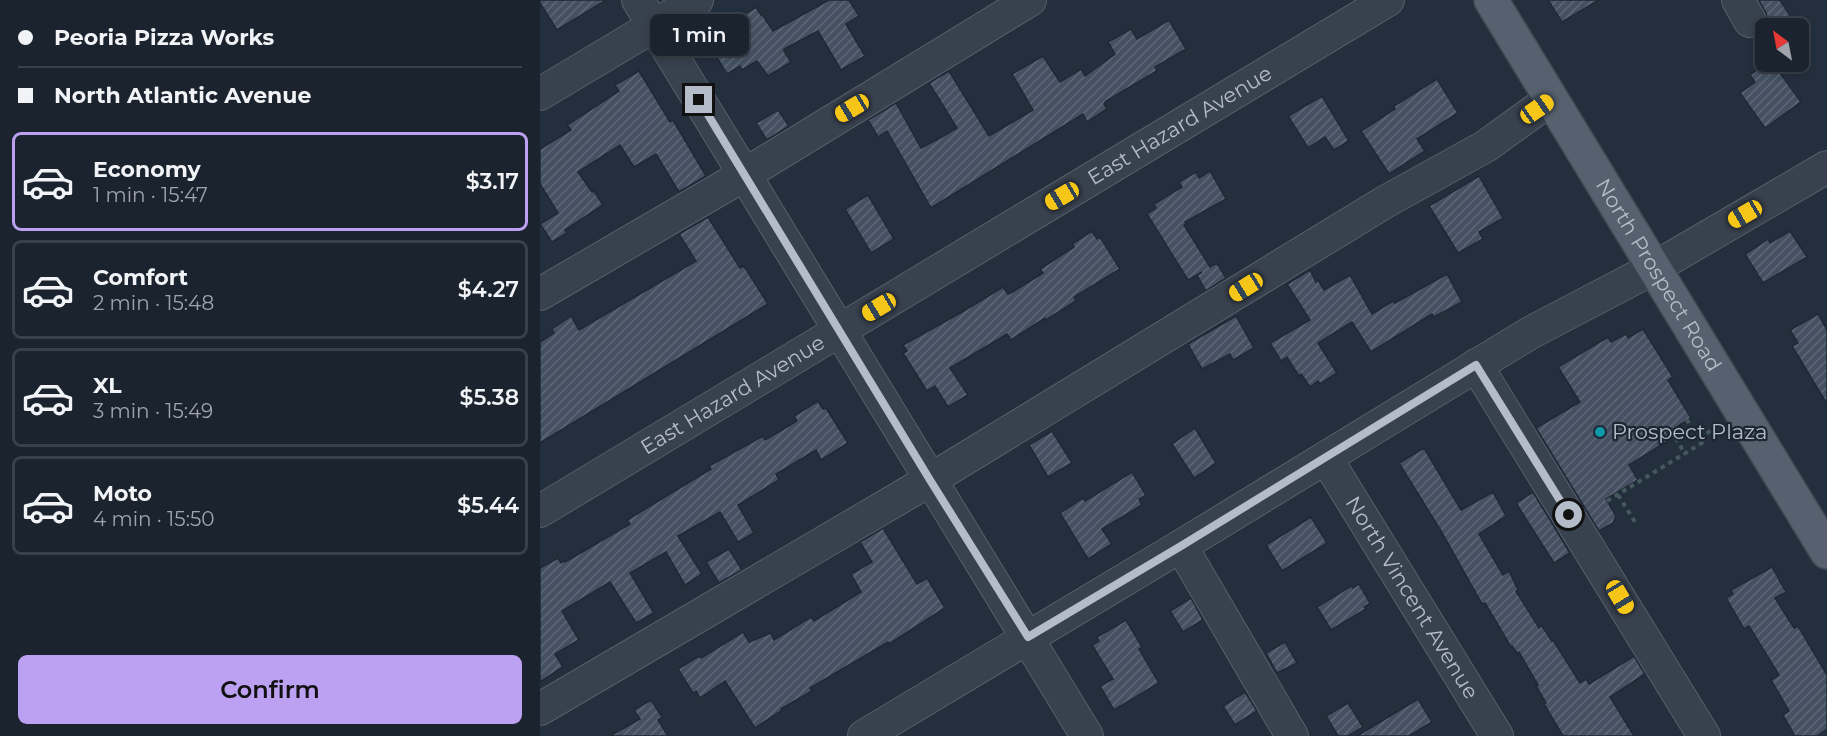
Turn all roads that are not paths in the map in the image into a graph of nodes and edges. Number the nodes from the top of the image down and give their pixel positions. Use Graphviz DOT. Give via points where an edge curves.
graph roads {
  1 [pos="697,0"];
  2 [pos="1030,0"];
  3 [pos="1388,0"];
  4 [pos="1491,0"];
  5 [pos="646,13"];
  6 [pos="540,94"];
  7 [pos="1551,99"];
  8 [pos="1827,167"];
  9 [pos="744,175"];
  10 [pos="1654,268"];
  11 [pos="540,294"];
  12 [pos="838,331"];
  13 [pos="1476,365"];
  14 [pos="1326,458"];
  15 [pos="930,480"];
  16 [pos="540,511"];
  17 [pos="1181,546"];
  18 [pos="1827,552"];
  19 [pos="1028,637"];
  20 [pos="540,710"];
  21 [pos="873,734"];
  22 [pos="1087,736"];
  23 [pos="1292,736"];
  24 [pos="1497,736"];
  25 [pos="1704,736"];
  1 -- 5 [label="street"];
  2 -- 9 [label="street"];
  3 -- 12 [label="street, East Hazard Avenue"];
  4 -- 7 [label="main road, North Prospect Road"];
  5 -- 6 [label="street"];
  5 -- 9 [label="street"];
  7 -- 10 [label="main road, North Prospect Road"];
  7 -- 15 [label="street" via="1486,146 1385,202"];
  8 -- 10 [label="street"];
  9 -- 11 [label="street"];
  9 -- 12 [label="street"];
  10 -- 13 [label="street"];
  10 -- 18 [label="main road, North Prospect Road"];
  12 -- 15 [label="street"];
  12 -- 16 [label="street, East Hazard Avenue"];
  13 -- 14 [label="street"];
  13 -- 25 [label="street"];
  14 -- 17 [label="street"];
  14 -- 24 [label="street, North Vincent Avenue"];
  15 -- 19 [label="street"];
  15 -- 20 [label="street"];
  17 -- 19 [label="street"];
  17 -- 23 [label="street"];
  19 -- 21 [label="street"];
  19 -- 22 [label="street"];
}
